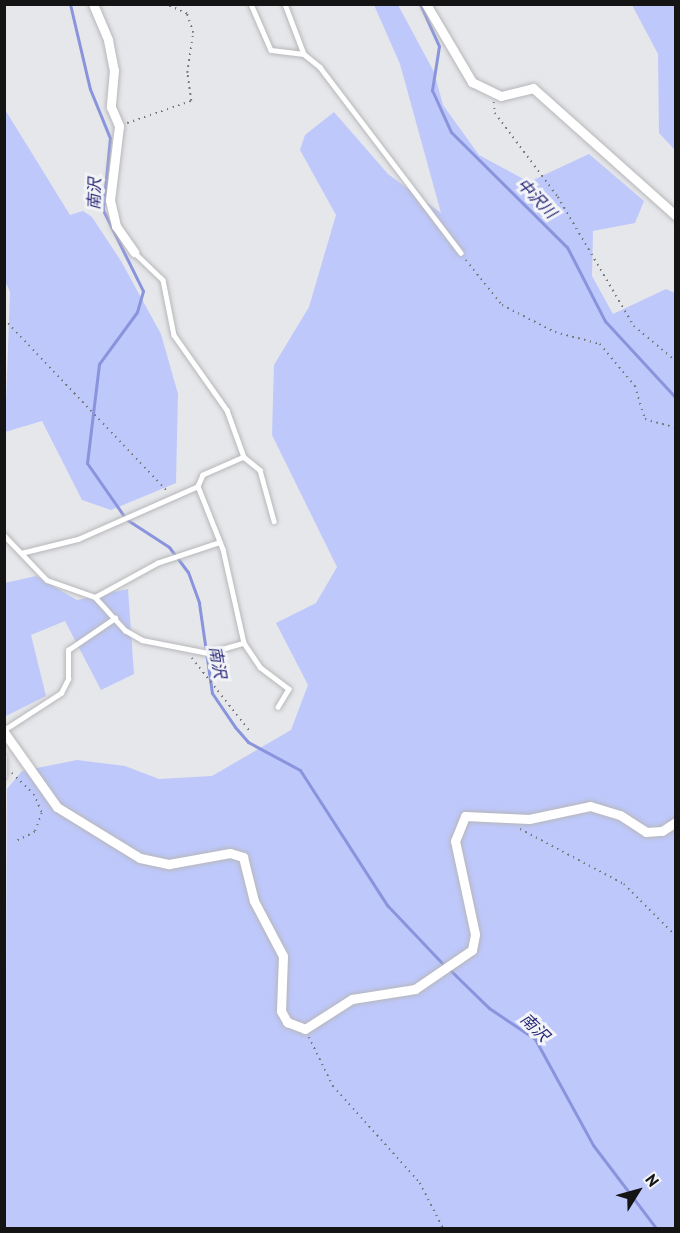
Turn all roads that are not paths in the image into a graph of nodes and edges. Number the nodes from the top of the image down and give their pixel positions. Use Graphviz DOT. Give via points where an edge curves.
graph roads {
  1 [pos="93,4"];
  2 [pos="251,4"];
  3 [pos="285,4"];
  4 [pos="426,4"];
  5 [pos="304,54"];
  6 [pos="675,216"];
  7 [pos="134,252"];
  8 [pos="461,253"];
  9 [pos="244,457"];
  10 [pos="198,486"];
  11 [pos="274,521"];
  12 [pos="4,535"];
  13 [pos="220,542"];
  14 [pos="21,553"];
  15 [pos="95,597"];
  16 [pos="115,618"];
  17 [pos="244,643"];
  18 [pos="278,707"];
  19 [pos="4,731"];
  20 [pos="4,756"];
  21 [pos="4,776"];
  22 [pos="675,822"];
  1 -- 7 [label="street" via="108,40 114,70 111,107 119,126 110,200 116,226"];
  2 -- 5 [label="lane" via="271,50"];
  3 -- 5 [label="lane"];
  4 -- 6 [label="street" via="472,82 493,95 533,88"];
  5 -- 8 [label="lane" via="320,67"];
  7 -- 9 [label="lane" via="164,280 174,335 227,410"];
  9 -- 10 [label="lane" via="203,475"];
  9 -- 11 [label="lane" via="260,470"];
  10 -- 13 [label="lane"];
  10 -- 14 [label="lane" via="78,539"];
  12 -- 14 [label="lane"];
  13 -- 15 [label="lane" via="157,563"];
  13 -- 17 [label="lane"];
  14 -- 15 [label="lane" via="56,585"];
  15 -- 16 [label="lane"];
  16 -- 17 [label="lane" via="142,640 176,643 214,653"];
  16 -- 19 [label="lane" via="68,650 61,693"];
  17 -- 18 [label="lane" via="260,667 287,684"];
  19 -- 22 [label="street" via="57,807 140,858 169,864 230,852 243,857 254,901 283,956 281,1011 287,1022 305,1029 352,999 421,986 472,950 475,934 455,841 465,816 529,819 590,806 620,815 646,832 662,831"];
  20 -- 21 [label="lane"];
}
